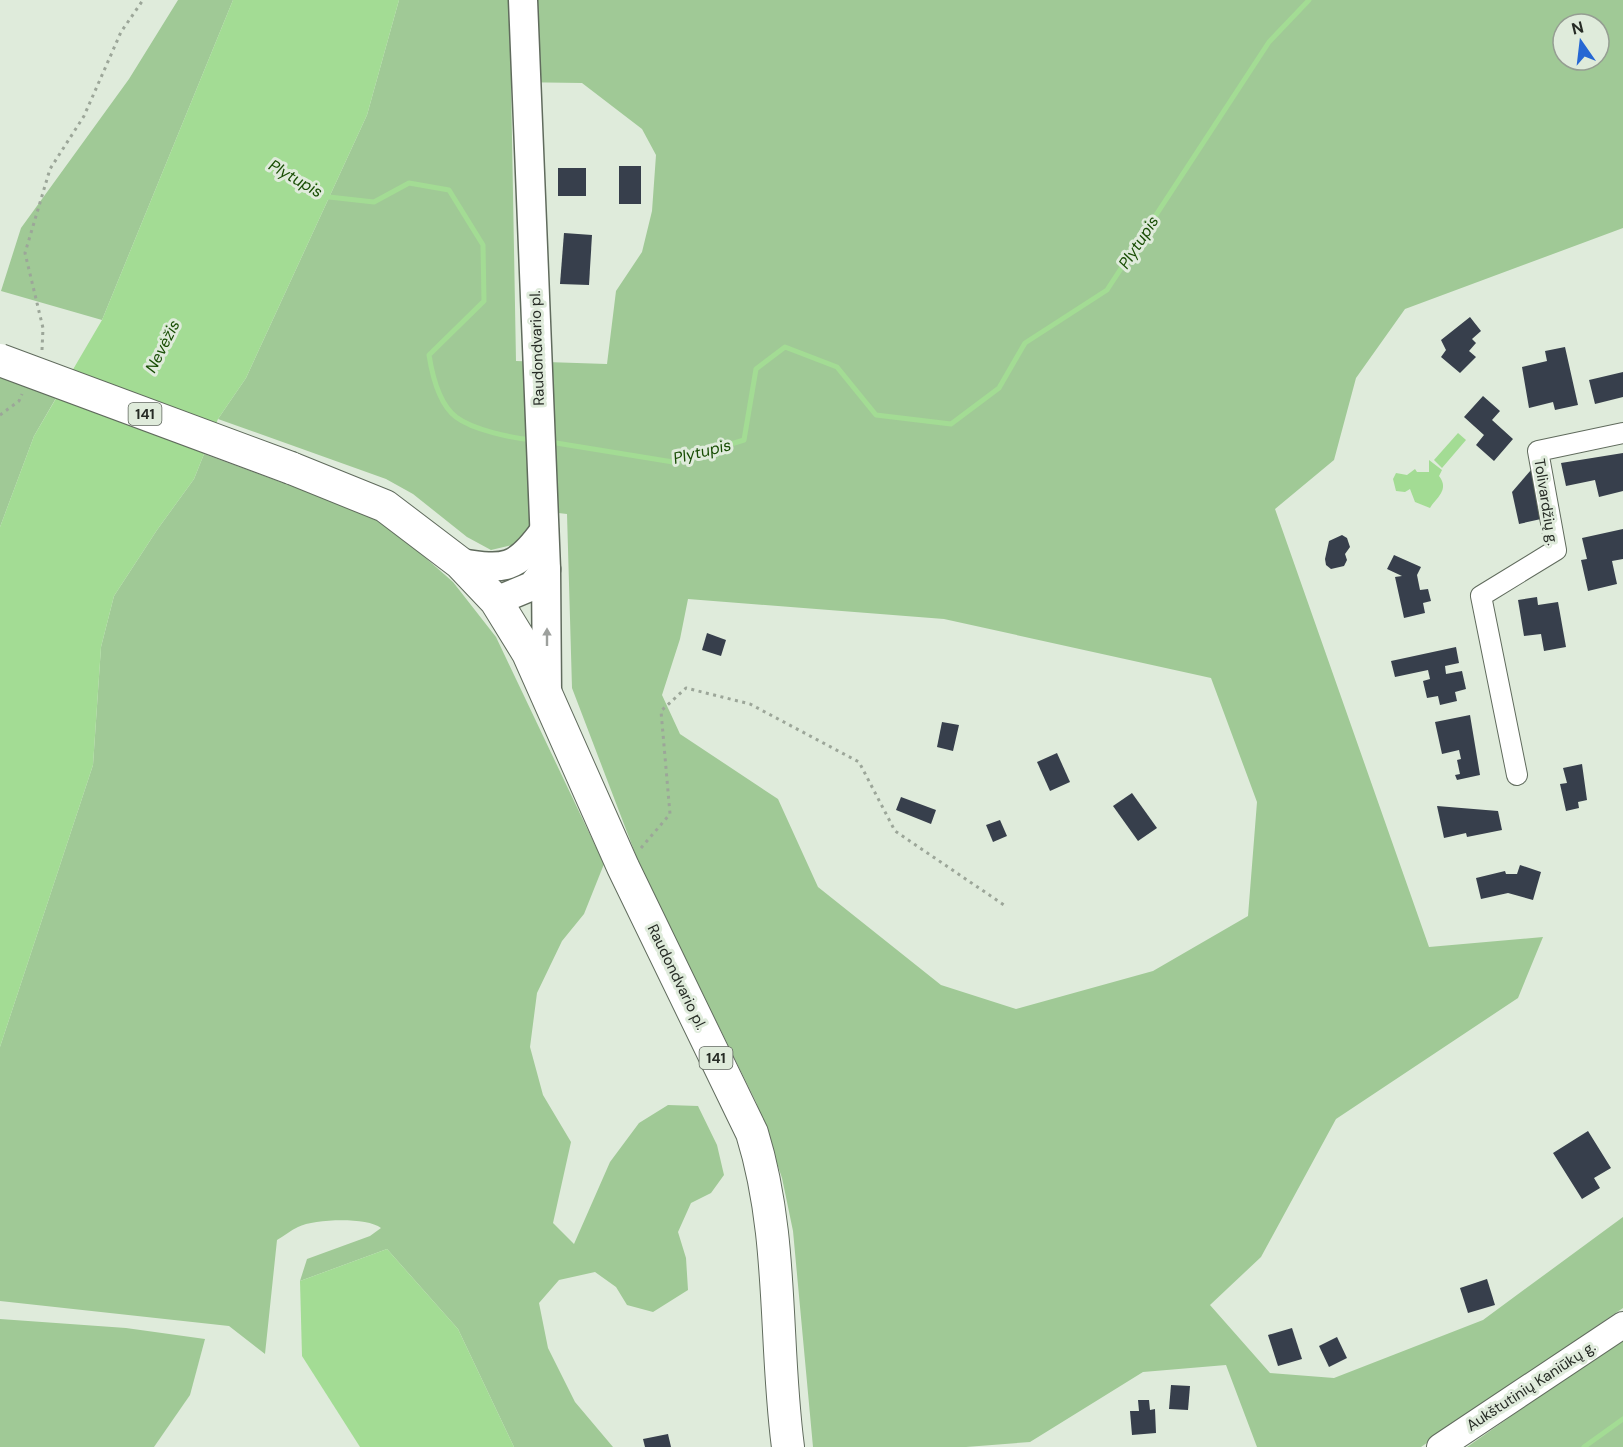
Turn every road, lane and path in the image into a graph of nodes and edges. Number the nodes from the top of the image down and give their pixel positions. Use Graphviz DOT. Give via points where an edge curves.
graph roads {
  1 [pos="143,0"];
  2 [pos="523,0"];
  3 [pos="38,359"];
  4 [pos="0,360"];
  5 [pos="24,391"];
  6 [pos="0,415"];
  7 [pos="1623,433"];
  8 [pos="544,531"];
  9 [pos="460,563"];
  10 [pos="508,566"];
  11 [pos="546,569"];
  12 [pos="496,601"];
  13 [pos="547,696"];
  14 [pos="1517,775"];
  15 [pos="623,867"];
  16 [pos="1004,905"];
  17 [pos="1623,1325"];
  18 [pos="788,1447"];
  19 [pos="1440,1447"];
  1 -- 3 [label="path" via="121,32 84,116 50,169 25,253 43,328"];
  2 -- 8 [label="main road, Raudondvario pl."];
  4 -- 9 [label="main road, 141, bridge" via="385,506"];
  5 -- 6 [label="path" via="19,401"];
  7 -- 14 [label="street, Tolivardžių g." via="1538,452 1556,550 1481,596"];
  8 -- 10 [label="main road" via="527,555"];
  8 -- 11 [label="main road, Raudondvario pl."];
  9 -- 10 [label="main road"];
  9 -- 12 [label="main road, 141"];
  10 -- 12 [label="main road"];
  11 -- 12 [label="main road" via="532,586"];
  13 -- 11 [label="main road, Raudondvario pl., one-way"];
  12 -- 13 [label="main road, Raudondvario pl. / 141" via="520,638"];
  13 -- 15 [label="main road, Raudondvario pl. / 141"];
  15 -- 16 [label="path" via="670,814 661,711 686,688 750,704 859,762 895,831"];
  15 -- 18 [label="main road, Raudondvario pl. / 141" via="752,1133 765,1173 773,1220"];
  17 -- 19 [label="street, Aukštutinių Kaniūkų g."];
}
